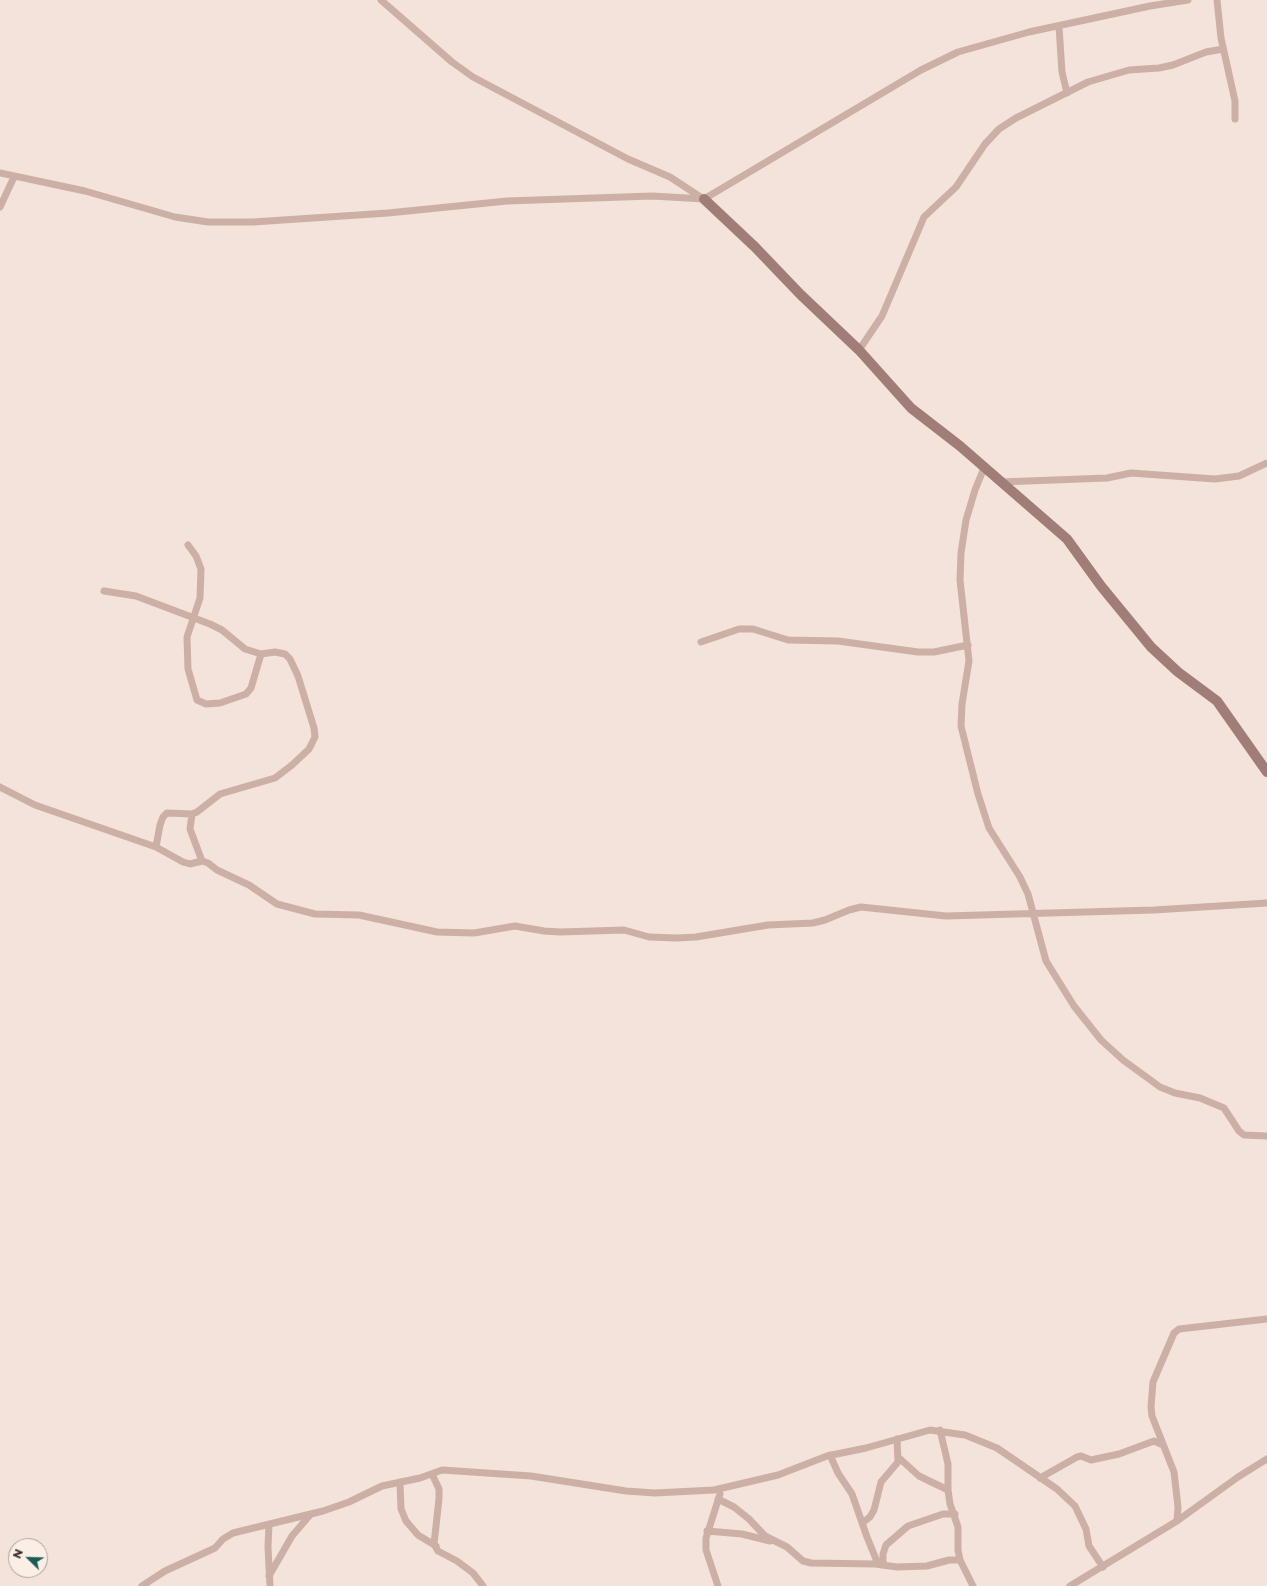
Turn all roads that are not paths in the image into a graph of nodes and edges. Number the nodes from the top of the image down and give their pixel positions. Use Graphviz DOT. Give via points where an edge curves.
graph roads {
  1 [pos="381,0"];
  2 [pos="1188,0"];
  3 [pos="1217,0"];
  4 [pos="1059,27"];
  5 [pos="1223,49"];
  6 [pos="1067,93"];
  7 [pos="1235,119"];
  8 [pos="0,173"];
  9 [pos="14,177"];
  10 [pos="704,199"];
  11 [pos="0,207"];
  12 [pos="859,350"];
  13 [pos="1267,463"];
  14 [pos="984,468"];
  15 [pos="1001,482"];
  16 [pos="188,546"];
  17 [pos="104,591"];
  18 [pos="193,619"];
  19 [pos="701,642"];
  20 [pos="968,645"];
  21 [pos="261,654"];
  22 [pos="1267,772"];
  23 [pos="0,787"];
  24 [pos="192,814"];
  25 [pos="156,848"];
  26 [pos="202,861"];
  27 [pos="1267,903"];
  28 [pos="1034,914"];
  29 [pos="1267,1136"];
  30 [pos="1267,1318"];
  31 [pos="940,1430"];
  32 [pos="897,1439"];
  33 [pos="1163,1446"];
  34 [pos="830,1455"];
  35 [pos="898,1457"];
  36 [pos="1267,1459"];
  37 [pos="432,1474"];
  38 [pos="1040,1478"];
  39 [pos="400,1482"];
  40 [pos="722,1488"];
  41 [pos="948,1490"];
  42 [pos="718,1499"];
  43 [pos="954,1514"];
  44 [pos="310,1515"];
  45 [pos="1176,1521"];
  46 [pos="862,1523"];
  47 [pos="269,1524"];
  48 [pos="707,1531"];
  49 [pos="774,1541"];
  50 [pos="436,1546"];
  51 [pos="960,1560"];
  52 [pos="881,1565"];
  53 [pos="1103,1566"];
  54 [pos="269,1576"];
  55 [pos="142,1586"];
  56 [pos="270,1586"];
  57 [pos="483,1586"];
  58 [pos="718,1586"];
  59 [pos="973,1586"];
  60 [pos="1070,1586"];
  1 -- 10 [label="street" via="473,77 628,159 670,177"];
  2 -- 4 [label="street" via="1109,14"];
  3 -- 5 [label="street"];
  4 -- 6 [label="street" via="1062,72"];
  4 -- 10 [label="street" via="1029,32 958,52 921,70"];
  5 -- 6 [label="street" via="1158,68 1129,70 1088,82"];
  5 -- 7 [label="street" via="1235,101"];
  6 -- 12 [label="street" via="999,129 985,144 956,188 927,213 920,224 882,316"];
  8 -- 9 [label="street"];
  9 -- 10 [label="street" via="84,191 175,217 208,222 253,222 388,213 507,201 652,196"];
  9 -- 11 [label="street"];
  10 -- 12 [label="main road"];
  12 -- 14 [label="main road" via="911,408"];
  13 -- 15 [label="street" via="1239,476 1215,479 1131,474 1107,478"];
  14 -- 15 [label="main road"];
  14 -- 20 [label="street" via="966,520 961,553 960,580"];
  15 -- 22 [label="main road" via="1067,539 1101,586 1151,647 1216,701"];
  16 -- 18 [label="street" via="196,556 201,569 200,598"];
  17 -- 18 [label="street" via="136,596 164,605"];
  18 -- 21 [label="street" via="222,630 240,647"];
  18 -- 21 [label="street" via="187,637 188,669 197,700 206,704 220,703 246,694 251,688"];
  19 -- 20 [label="street" via="739,629 752,629 788,640 838,641 918,652 934,652"];
  20 -- 28 [label="street" via="969,662 961,726 965,745 989,828 1020,877"];
  21 -- 24 [label="street" via="280,652 290,659 312,718 315,737 313,743 296,762 275,778 220,794"];
  23 -- 25 [label="street" via="35,805"];
  24 -- 25 [label="street" via="167,813 160,825"];
  24 -- 26 [label="street" via="190,829"];
  25 -- 26 [label="street" via="190,864"];
  26 -- 28 [label="street" via="249,885 268,899 294,909 315,914 359,916 423,930 452,933 474,933 515,926 544,932 624,930 649,937 677,938 768,925 813,923 861,908 946,916"];
  27 -- 28 [label="street"];
  28 -- 29 [label="street" via="1046,961 1074,1006 1102,1040 1123,1060 1160,1087 1200,1098 1224,1108 1244,1135"];
  30 -- 33 [label="street" via="1178,1329 1175,1332 1153,1382 1152,1411"];
  31 -- 32 [label="street" via="930,1430"];
  31 -- 38 [label="street" via="965,1435 997,1448"];
  31 -- 41 [label="street" via="948,1464"];
  32 -- 34 [label="street"];
  32 -- 35 [label="street"];
  33 -- 38 [label="street" via="1154,1441 1119,1454 1091,1460 1077,1457"];
  33 -- 45 [label="street" via="1174,1472 1178,1504"];
  34 -- 40 [label="street" via="778,1475"];
  34 -- 46 [label="street" via="852,1494"];
  35 -- 41 [label="street" via="919,1476"];
  35 -- 46 [label="street" via="896,1465 881,1482 870,1517"];
  36 -- 45 [label="street"];
  37 -- 39 [label="street"];
  37 -- 40 [label="street" via="442,1470 502,1473 626,1491 662,1493"];
  37 -- 50 [label="street" via="439,1489 434,1544"];
  38 -- 53 [label="street" via="1075,1506 1086,1529 1089,1546"];
  39 -- 44 [label="street" via="382,1486 349,1502"];
  39 -- 50 [label="street" via="401,1508 406,1521 418,1535"];
  40 -- 42 [label="street"];
  41 -- 43 [label="street"];
  42 -- 48 [label="street"];
  42 -- 49 [label="street" via="734,1507 765,1536"];
  43 -- 51 [label="street" via="958,1527"];
  43 -- 52 [label="street" via="943,1514 908,1526 886,1545"];
  44 -- 47 [label="street"];
  44 -- 54 [label="street" via="292,1536"];
  45 -- 53 [label="street"];
  46 -- 52 [label="street"];
  47 -- 54 [label="street"];
  47 -- 55 [label="street" via="233,1533 223,1539 216,1548 165,1571"];
  48 -- 49 [label="street" via="737,1533"];
  48 -- 58 [label="street" via="706,1550"];
  49 -- 52 [label="street" via="787,1547 802,1561"];
  50 -- 57 [label="street" via="442,1554 473,1573"];
  51 -- 52 [label="street" via="927,1566"];
  51 -- 59 [label="street"];
  53 -- 60 [label="street"];
  54 -- 56 [label="street"];
}
